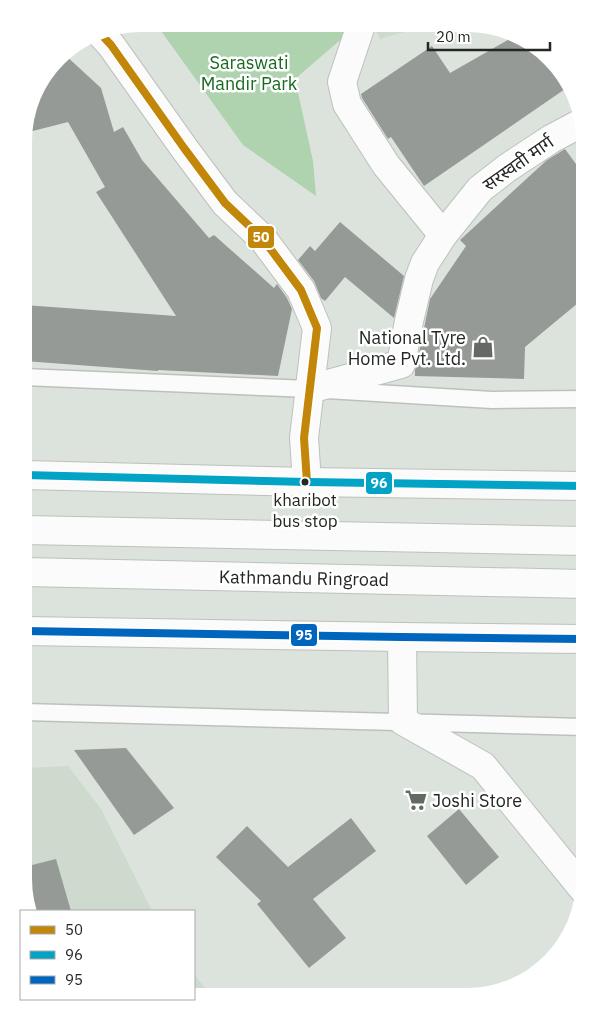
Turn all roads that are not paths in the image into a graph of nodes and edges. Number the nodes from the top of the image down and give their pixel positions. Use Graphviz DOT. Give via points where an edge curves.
graph roads {
  1 [pos="359,32"];
  2 [pos="105,38"];
  3 [pos="575,126"];
  4 [pos="443,235"];
  5 [pos="32,377"];
  6 [pos="310,389"];
  7 [pos="576,400"];
  8 [pos="32,475"];
  9 [pos="307,482"];
  10 [pos="576,486"];
  11 [pos="32,530"];
  12 [pos="575,541"];
  13 [pos="32,572"];
  14 [pos="575,584"];
  15 [pos="32,630"];
  16 [pos="402,637"];
  17 [pos="575,639"];
  18 [pos="32,712"];
  19 [pos="403,721"];
  20 [pos="575,727"];
  21 [pos="575,879"];
  1 -- 4 [label="main road" via="342,82 347,104 386,165"];
  2 -- 6 [label="main road" via="225,203 263,239 301,290 317,328"];
  3 -- 4 [label="main road, सरस्वती मार्ग" via="507,168 480,189"];
  4 -- 6 [label="main road, सरस्वती मार्ग" via="425,263 419,280 401,364"];
  5 -- 6 [label="lane"];
  6 -- 7 [label="lane" via="492,400"];
  6 -- 9 [label="main road" via="304,438"];
  8 -- 9 [label="main road"];
  9 -- 10 [label="main road"];
  11 -- 12 [label="main road"];
  13 -- 14 [label="main road, Kathmandu Ringroad"];
  15 -- 16 [label="main road"];
  16 -- 17 [label="main road"];
  16 -- 19 [label="main road"];
  18 -- 19 [label="lane"];
  19 -- 20 [label="lane"];
  19 -- 21 [label="main road" via="483,766"];
}
